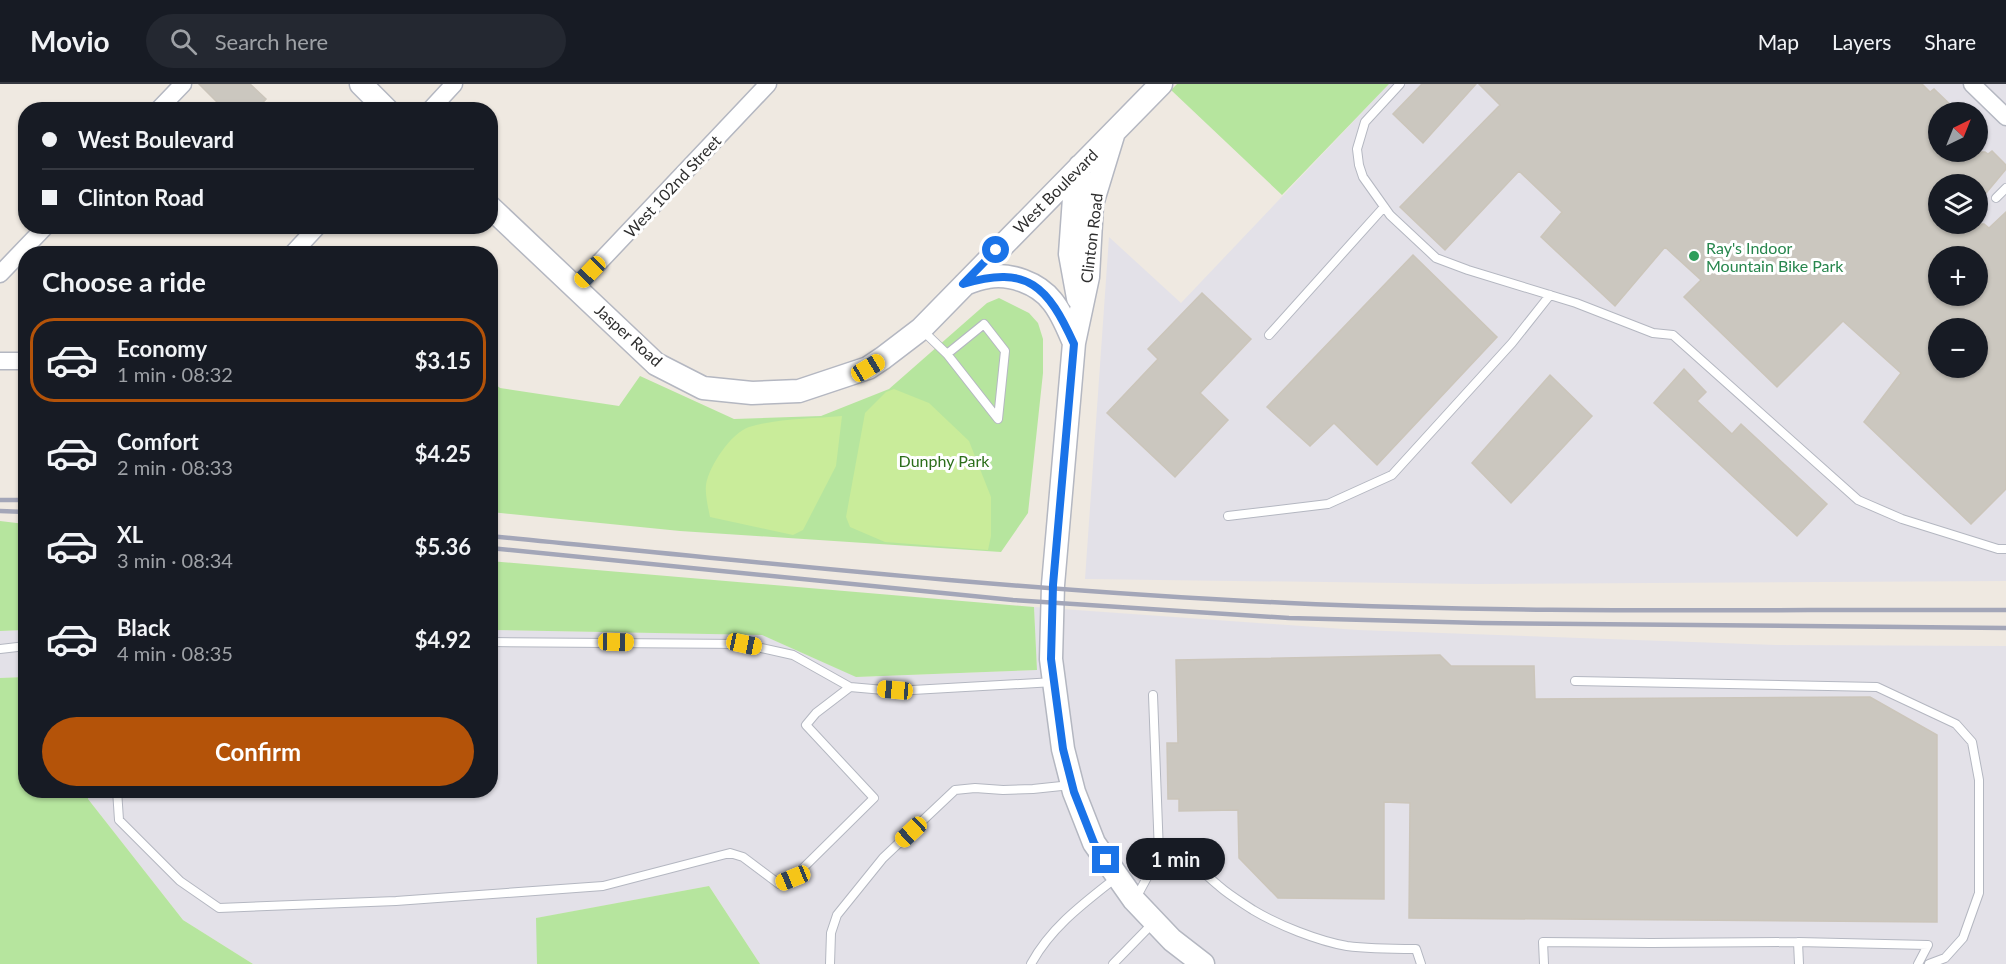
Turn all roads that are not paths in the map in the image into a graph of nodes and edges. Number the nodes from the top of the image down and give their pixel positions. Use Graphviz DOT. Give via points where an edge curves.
graph roads {
  1 [pos="183,84"];
  2 [pos="361,84"];
  3 [pos="454,84"];
  4 [pos="768,84"];
  5 [pos="1161,84"];
  6 [pos="1400,84"];
  7 [pos="1972,84"];
  8 [pos="166,102"];
  9 [pos="379,102"];
  10 [pos="437,102"];
  11 [pos="2006,117"];
  12 [pos="1114,132"];
  13 [pos="1080,166"];
  14 [pos="2006,188"];
  15 [pos="1996,198"];
  16 [pos="1083,201"];
  17 [pos="1384,207"];
  18 [pos="498,214"];
  19 [pos="38,234"];
  20 [pos="311,234"];
  21 [pos="27,246"];
  22 [pos="299,246"];
  23 [pos="18,255"];
  24 [pos="0,274"];
  25 [pos="963,284"];
  26 [pos="576,287"];
  27 [pos="1550,295"];
  28 [pos="921,329"];
  29 [pos="1269,335"];
  30 [pos="1074,344"];
  31 [pos="947,354"];
  32 [pos="0,361"];
  33 [pos="18,361"];
  34 [pos="868,368"];
  35 [pos="1228,516"];
  36 [pos="2006,549"];
  37 [pos="498,642"];
  38 [pos="18,647"];
  39 [pos="0,649"];
  40 [pos="1575,681"];
  41 [pos="1054,682"];
  42 [pos="850,687"];
  43 [pos="1153,695"];
  44 [pos="1072,785"];
  45 [pos="118,798"];
  46 [pos="1159,853"];
  47 [pos="1117,877"];
  48 [pos="1134,900"];
  49 [pos="1154,922"];
  50 [pos="1798,942"];
  51 [pos="830,964"];
  52 [pos="1031,964"];
  53 [pos="1113,964"];
  54 [pos="1203,964"];
  55 [pos="1421,964"];
  56 [pos="1544,964"];
  57 [pos="1799,964"];
  58 [pos="1917,964"];
  59 [pos="1929,964"];
  1 -- 8 [label="street"];
  2 -- 9 [label="street"];
  3 -- 10 [label="street"];
  4 -- 26 [label="street, West 102nd Street"];
  5 -- 12 [label="street, West Boulevard"];
  6 -- 17 [label="lane" via="1365,122 1357,149 1364,177"];
  7 -- 11 [label="street"];
  12 -- 13 [label="street, West Boulevard"];
  12 -- 16 [label="street, Clinton Road"];
  13 -- 16 [label="street, Clinton Road"];
  13 -- 25 [label="street, West Boulevard"];
  14 -- 15 [label="lane"];
  16 -- 30 [label="street, Clinton Road" via="1070,254 1080,309"];
  17 -- 27 [label="lane" via="1436,258"];
  17 -- 29 [label="lane"];
  18 -- 26 [label="street, Jasper Road"];
  19 -- 21 [label="street"];
  20 -- 22 [label="street"];
  23 -- 24 [label="street"];
  25 -- 28 [label="street, West Boulevard"];
  25 -- 30 [label="street" via="988,276 1022,280 1052,300"];
  26 -- 34 [label="street, Jasper Road" via="656,364 703,388 752,393 799,391"];
  27 -- 35 [label="lane" via="1512,343 1392,475 1328,504"];
  27 -- 36 [label="lane" via="1653,333 1673,335 1858,500 1902,519"];
  28 -- 31 [label="lane"];
  28 -- 34 [label="street, West Boulevard"];
  30 -- 41 [label="street, Clinton Road" via="1053,585"];
  31 -- 31 [label="lane" via="962,372 998,419 1005,351 984,324"];
  32 -- 33 [label="street"];
  37 -- 42 [label="lane" via="744,644 793,655"];
  38 -- 39 [label="lane"];
  40 -- 59 [label="lane" via="1877,687 1956,724 1972,742 1979,780 1979,893 1963,938 1945,958"];
  41 -- 42 [label="lane" via="895,690"];
  41 -- 44 [label="street, Clinton Road"];
  42 -- 45 [label="lane" via="806,725 874,798 793,878 778,884 742,857 730,853 603,886 396,901 219,908 180,881 119,820"];
  43 -- 46 [label="lane"];
  44 -- 47 [label="street, Clinton Road" via="1094,843"];
  44 -- 51 [label="lane" via="955,790 883,858 837,915 831,933"];
  46 -- 48 [label="lane"];
  46 -- 55 [label="lane" via="1181,855 1238,900 1285,925 1347,946 1416,949"];
  47 -- 48 [label="street, Clinton Road"];
  47 -- 52 [label="lane" via="1060,924 1041,945"];
  48 -- 49 [label="street, Clinton Road"];
  49 -- 53 [label="lane"];
  49 -- 54 [label="street, Clinton Road"];
  50 -- 56 [label="lane" via="1543,942"];
  50 -- 57 [label="lane"];
  50 -- 58 [label="lane" via="1928,945"];
}
